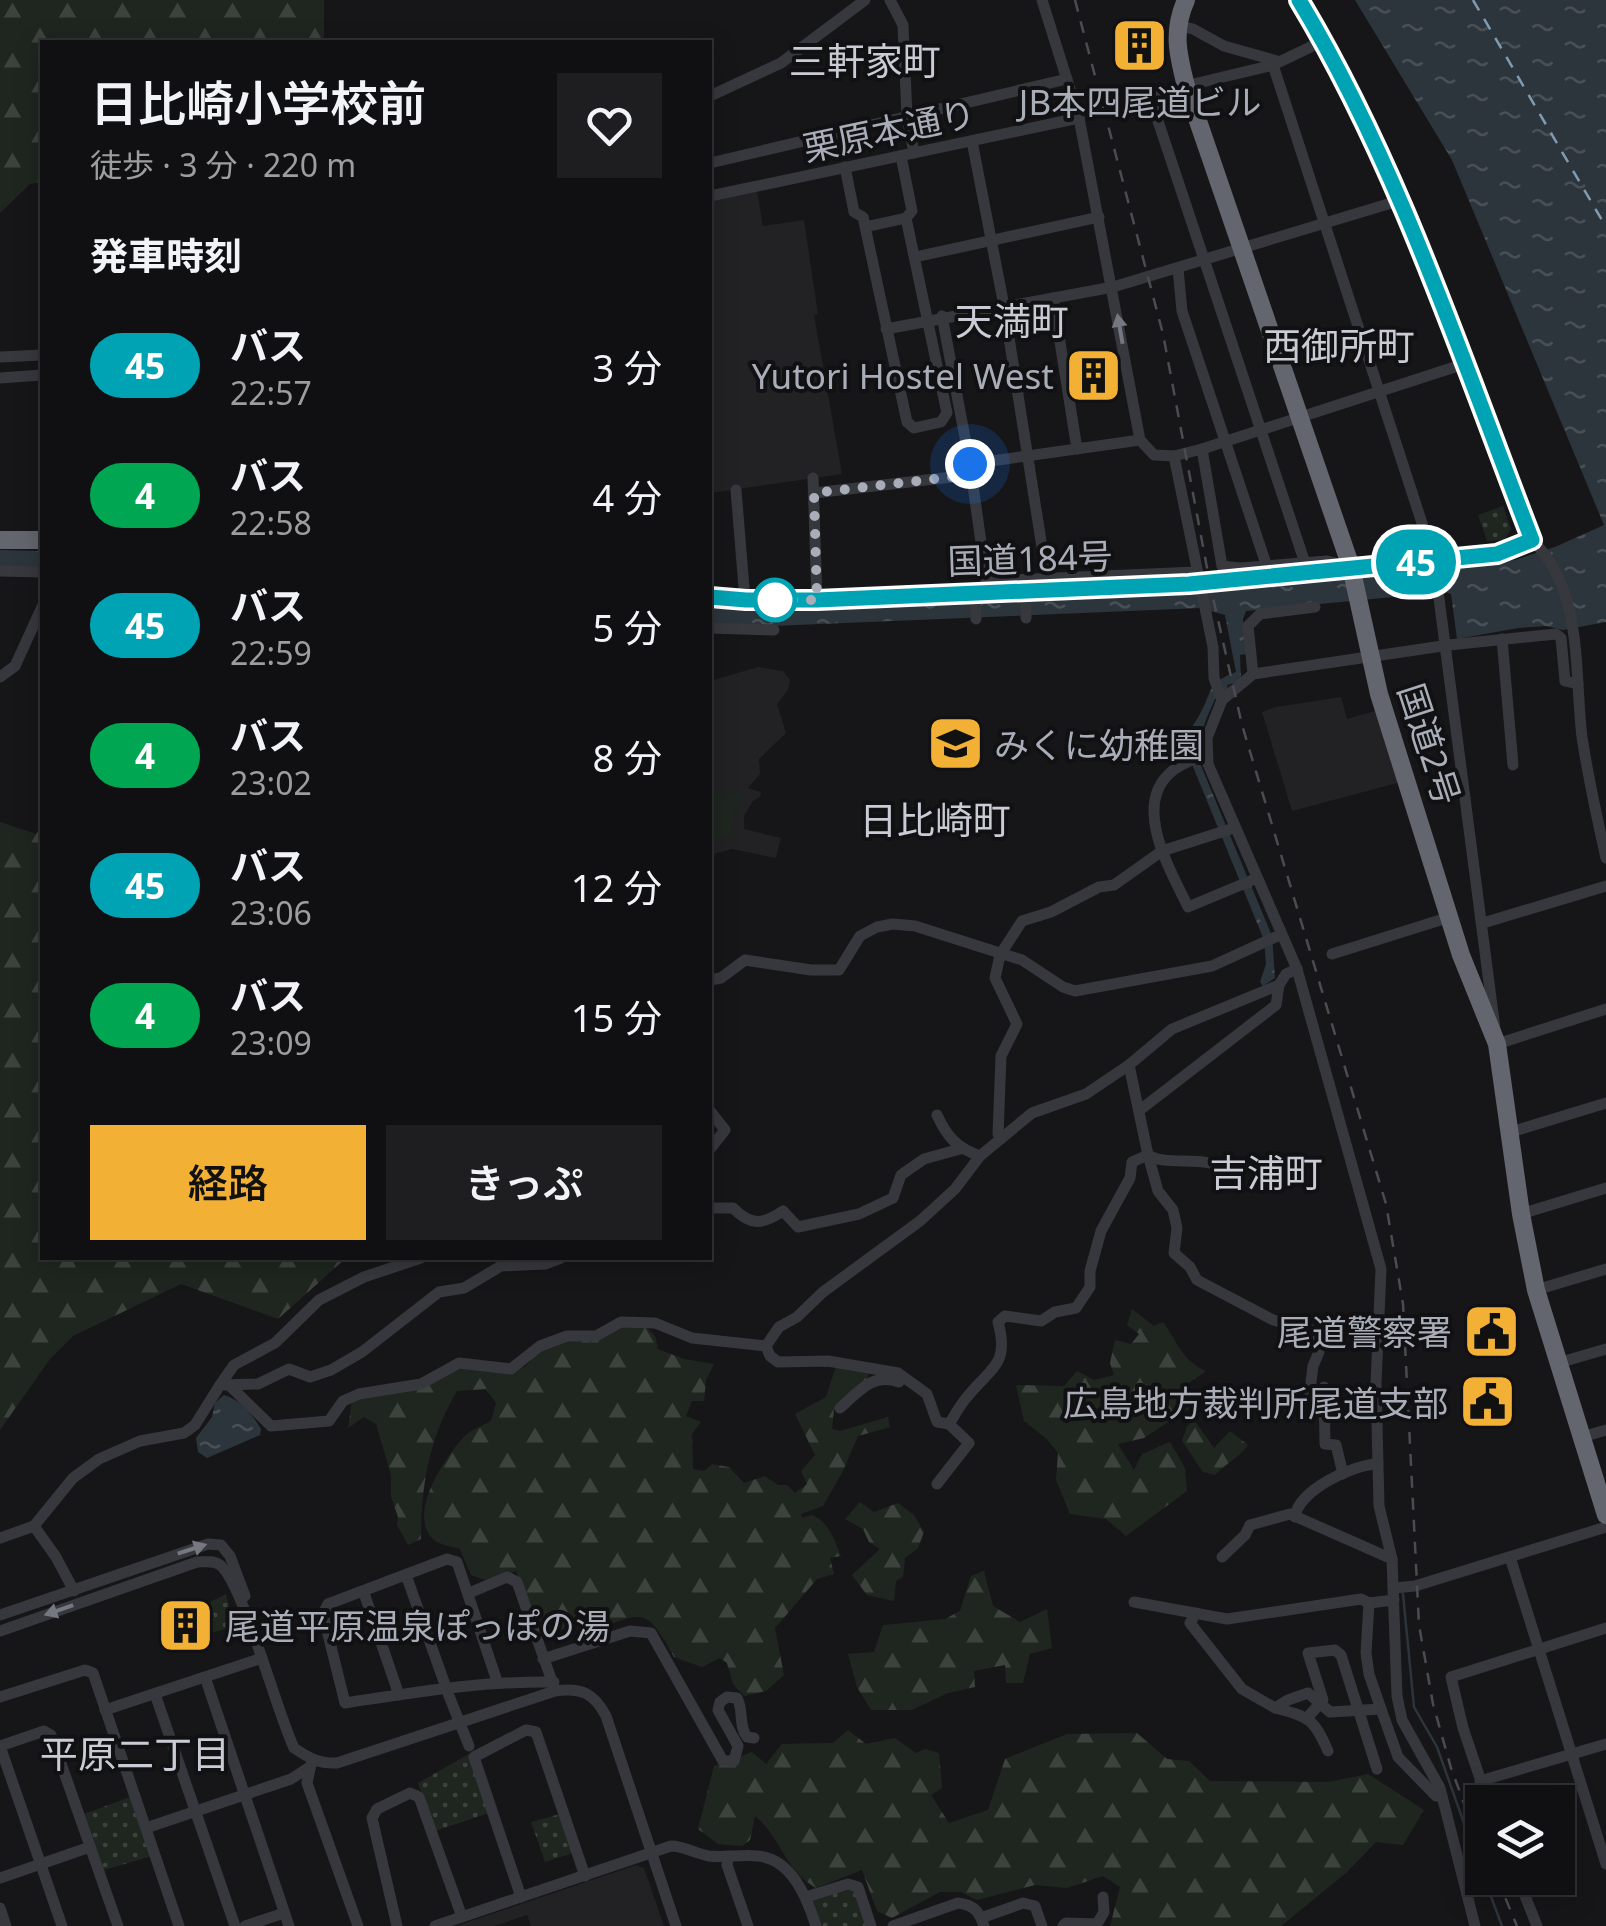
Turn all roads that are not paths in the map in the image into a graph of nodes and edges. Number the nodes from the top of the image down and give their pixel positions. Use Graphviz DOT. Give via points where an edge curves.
graph roads {
  1 [pos="866,0"];
  2 [pos="890,0"];
  3 [pos="1042,0"];
  4 [pos="1186,0"];
  5 [pos="1299,0"];
  6 [pos="1177,25"];
  7 [pos="1324,41"];
  8 [pos="1275,63"];
  9 [pos="1067,80"];
  10 [pos="1182,87"];
  11 [pos="712,95"];
  12 [pos="1131,96"];
  13 [pos="1075,114"];
  14 [pos="907,117"];
  15 [pos="972,140"];
  16 [pos="914,153"];
  17 [pos="900,156"];
  18 [pos="712,162"];
  19 [pos="845,167"];
  20 [pos="712,196"];
  21 [pos="1398,201"];
  22 [pos="1099,217"];
  23 [pos="906,218"];
  24 [pos="1324,224"];
  25 [pos="865,227"];
  26 [pos="992,240"];
  27 [pos="1244,249"];
  28 [pos="915,257"];
  29 [pos="1205,261"];
  30 [pos="1178,269"];
  31 [pos="1113,288"];
  32 [pos="1053,298"];
  33 [pos="1004,306"];
  34 [pos="942,316"];
  35 [pos="928,319"];
  36 [pos="886,329"];
  37 [pos="40,355"];
  38 [pos="0,357"];
  39 [pos="1464,364"];
  40 [pos="40,375"];
  41 [pos="0,378"];
  42 [pos="1380,393"];
  43 [pos="1298,418"];
  44 [pos="1262,431"];
  45 [pos="1140,440"];
  46 [pos="1225,442"];
  47 [pos="1076,449"];
  48 [pos="1202,450"];
  49 [pos="1174,456"];
  50 [pos="1028,458"];
  51 [pos="970,464"];
  52 [pos="736,490"];
  53 [pos="0,540"];
  54 [pos="40,540"];
  55 [pos="1532,540"];
  56 [pos="1305,563"];
  57 [pos="1435,564"];
  58 [pos="0,572"];
  59 [pos="40,572"];
  60 [pos="1262,572"];
  61 [pos="1353,572"];
  62 [pos="1196,574"];
  63 [pos="1054,584"];
  64 [pos="981,592"];
  65 [pos="1026,594"];
  66 [pos="712,597"];
  67 [pos="746,600"];
  68 [pos="817,600"];
  69 [pos="1315,607"];
  70 [pos="40,611"];
  71 [pos="1026,617"];
  72 [pos="976,619"];
  73 [pos="712,628"];
  74 [pos="774,630"];
  75 [pos="1502,639"];
  76 [pos="1445,647"];
  77 [pos="1371,657"];
  78 [pos="1253,674"];
  79 [pos="0,677"];
  80 [pos="1578,684"];
  81 [pos="1222,698"];
  82 [pos="1198,758"];
  83 [pos="1513,765"];
  84 [pos="1227,830"];
  85 [pos="1162,851"];
  86 [pos="1606,858"];
  87 [pos="1248,882"];
  88 [pos="1606,886"];
  89 [pos="1450,918"];
  90 [pos="1483,923"];
  91 [pos="1272,939"];
  92 [pos="1000,954"];
  93 [pos="1332,954"];
  94 [pos="1297,969"];
  95 [pos="712,980"];
  96 [pos="1279,985"];
  97 [pos="1606,1009"];
  98 [pos="1498,1044"];
  99 [pos="1129,1065"];
  100 [pos="1606,1103"];
  101 [pos="1140,1110"];
  102 [pos="712,1114"];
  103 [pos="938,1115"];
  104 [pos="1512,1132"];
  105 [pos="1001,1138"];
  106 [pos="712,1146"];
  107 [pos="960,1149"];
  108 [pos="1148,1155"];
  109 [pos="980,1156"];
  110 [pos="1210,1163"];
  111 [pos="1606,1188"];
  112 [pos="712,1208"];
  113 [pos="1521,1214"];
  114 [pos="415,1260"];
  115 [pos="555,1260"];
  116 [pos="1606,1269"];
  117 [pos="1536,1290"];
  118 [pos="766,1346"];
  119 [pos="1606,1349"];
  120 [pos="1558,1364"];
  121 [pos="224,1384"];
  122 [pos="913,1384"];
  123 [pos="1324,1387"];
  124 [pos="1323,1402"];
  125 [pos="840,1408"];
  126 [pos="949,1424"];
  127 [pos="1606,1430"];
  128 [pos="1582,1438"];
  129 [pos="1378,1464"];
  130 [pos="1343,1474"];
  131 [pos="936,1484"];
  132 [pos="1606,1515"];
  133 [pos="1295,1516"];
  134 [pos="34,1526"];
  135 [pos="1606,1527"];
  136 [pos="0,1538"];
  137 [pos="1222,1556"];
  138 [pos="1510,1557"];
  139 [pos="1392,1559"];
  140 [pos="406,1575"];
  141 [pos="134,1577"];
  142 [pos="74,1590"];
  143 [pos="364,1592"];
  144 [pos="469,1593"];
  145 [pos="1394,1594"];
  146 [pos="1134,1602"];
  147 [pos="1369,1602"];
  148 [pos="1196,1613"];
  149 [pos="0,1615"];
  150 [pos="1606,1628"];
  151 [pos="0,1631"];
  152 [pos="1540,1647"];
  153 [pos="262,1658"];
  154 [pos="543,1659"];
  155 [pos="205,1677"];
  156 [pos="497,1681"];
  157 [pos="554,1686"];
  158 [pos="447,1691"];
  159 [pos="155,1694"];
  160 [pos="399,1695"];
  161 [pos="0,1697"];
  162 [pos="1320,1704"];
  163 [pos="1276,1708"];
  164 [pos="1380,1709"];
  165 [pos="105,1710"];
  166 [pos="1358,1710"];
  167 [pos="1308,1717"];
  168 [pos="754,1738"];
  169 [pos="1606,1744"];
  170 [pos="0,1746"];
  171 [pos="471,1751"];
  172 [pos="1328,1752"];
  173 [pos="1572,1755"];
  174 [pos="310,1764"];
  175 [pos="1377,1769"];
  176 [pos="1480,1781"];
  177 [pos="1482,1785"];
  178 [pos="245,1794"];
  179 [pos="1442,1796"];
  180 [pos="196,1812"];
  181 [pos="146,1828"];
  182 [pos="90,1847"];
  183 [pos="651,1854"];
  184 [pos="728,1856"];
  185 [pos="1605,1856"];
  186 [pos="41,1864"];
  187 [pos="585,1876"];
  188 [pos="0,1878"];
  189 [pos="1525,1895"];
  190 [pos="522,1897"];
  191 [pos="806,1897"];
  192 [pos="1103,1897"];
  193 [pos="0,1908"];
  194 [pos="284,1913"];
  195 [pos="462,1917"];
  196 [pos="926,1921"];
  197 [pos="982,1922"];
  198 [pos="6,1926"];
  199 [pos="62,1926"];
  200 [pos="118,1926"];
  201 [pos="179,1926"];
  202 [pos="236,1926"];
  203 [pos="245,1926"];
  204 [pos="289,1926"];
  205 [pos="358,1926"];
  206 [pos="397,1926"];
  207 [pos="435,1926"];
  208 [pos="676,1926"];
  209 [pos="748,1926"];
  210 [pos="816,1926"];
  211 [pos="872,1926"];
  212 [pos="893,1926"];
  213 [pos="1042,1926"];
  214 [pos="1062,1926"];
  215 [pos="1475,1926"];
  216 [pos="1537,1926"];
  1 -- 11 [label="street" via="781,63"];
  2 -- 14 [label="street" via="903,25"];
  3 -- 9 [label="street"];
  4 -- 6 [label="highway, 国道2号"];
  5 -- 7 [label="street"];
  6 -- 8 [label="street"];
  6 -- 10 [label="highway, 国道2号"];
  7 -- 8 [label="street"];
  7 -- 21 [label="street"];
  8 -- 10 [label="street"];
  8 -- 24 [label="street"];
  9 -- 13 [label="street"];
  9 -- 14 [label="street"];
  10 -- 12 [label="street"];
  10 -- 27 [label="highway, 国道2号"];
  10 -- 29 [label="street" via="1151,100"];
  13 -- 15 [label="street, 栗原本通り"];
  13 -- 22 [label="street"];
  14 -- 16 [label="street"];
  14 -- 18 [label="street"];
  15 -- 16 [label="street, 栗原本通り"];
  15 -- 26 [label="street"];
  16 -- 17 [label="street, 栗原本通り"];
  17 -- 19 [label="street, 栗原本通り"];
  17 -- 23 [label="street" via="912,211"];
  19 -- 20 [label="street, 栗原本通り"];
  19 -- 25 [label="street" via="854,212"];
  21 -- 24 [label="street"];
  21 -- 39 [label="street"];
  22 -- 26 [label="street"];
  22 -- 31 [label="street"];
  23 -- 25 [label="street"];
  23 -- 28 [label="street"];
  24 -- 27 [label="street"];
  24 -- 42 [label="street"];
  25 -- 36 [label="street"];
  26 -- 28 [label="street"];
  26 -- 33 [label="street"];
  27 -- 29 [label="street"];
  27 -- 43 [label="highway, 国道2号"];
  28 -- 35 [label="street"];
  29 -- 30 [label="street"];
  29 -- 44 [label="street"];
  30 -- 31 [label="street"];
  30 -- 46 [label="street" via="1182,311"];
  31 -- 32 [label="street"];
  45 -- 31 [label="street, one-way"];
  32 -- 33 [label="street"];
  32 -- 47 [label="street"];
  33 -- 34 [label="street"];
  33 -- 50 [label="street"];
  34 -- 35 [label="street"];
  34 -- 51 [label="street"];
  35 -- 36 [label="street"];
  35 -- 36 [label="street" via="948,412 941,422 914,428 907,422"];
  37 -- 38 [label="street"];
  39 -- 42 [label="street"];
  39 -- 55 [label="street"];
  40 -- 41 [label="street"];
  42 -- 43 [label="street"];
  42 -- 57 [label="street"];
  43 -- 44 [label="street"];
  43 -- 61 [label="highway, 国道2号"];
  44 -- 46 [label="street"];
  44 -- 56 [label="street"];
  45 -- 47 [label="street"];
  45 -- 49 [label="street" via="1154,455"];
  46 -- 48 [label="street"];
  46 -- 60 [label="street"];
  47 -- 50 [label="street"];
  48 -- 49 [label="street"];
  48 -- 60 [label="street" via="1222,566"];
  49 -- 62 [label="street"];
  50 -- 51 [label="street"];
  50 -- 63 [label="street"];
  51 -- 64 [label="street"];
  51 -- 68 [label="street" via="952,477 814,485"];
  52 -- 67 [label="street"];
  53 -- 54 [label="highway"];
  55 -- 57 [label="street" via="1497,554"];
  55 -- 80 [label="street" via="1565,598"];
  56 -- 60 [label="street"];
  56 -- 61 [label="street" via="1327,560"];
  57 -- 61 [label="street"];
  57 -- 76 [label="street"];
  58 -- 59 [label="street"];
  60 -- 61 [label="highway, 国道184号"];
  60 -- 63 [label="highway, 国道184号, bridge"];
  61 -- 77 [label="highway, 国道2号"];
  62 -- 63 [label="street"];
  62 -- 81 [label="street"];
  63 -- 64 [label="street"];
  63 -- 65 [label="highway, 国道184号"];
  64 -- 65 [label="highway, 国道184号"];
  64 -- 68 [label="highway, 国道184号"];
  64 -- 72 [label="street"];
  65 -- 71 [label="street"];
  66 -- 67 [label="highway, 国道184号"];
  67 -- 68 [label="highway, 国道184号"];
  69 -- 78 [label="street" via="1260,614 1248,626"];
  70 -- 79 [label="street" via="15,666"];
  73 -- 74 [label="street"];
  75 -- 76 [label="street"];
  75 -- 80 [label="street" via="1556,634 1562,638 1565,681"];
  75 -- 83 [label="street"];
  76 -- 77 [label="street"];
  76 -- 90 [label="street"];
  77 -- 78 [label="street"];
  77 -- 89 [label="highway, 国道2号"];
  78 -- 81 [label="street"];
  80 -- 86 [label="street"];
  81 -- 82 [label="street"];
  82 -- 84 [label="street"];
  82 -- 85 [label="street" via="1168,775 1157,798 1152,818"];
  84 -- 85 [label="street"];
  84 -- 87 [label="street"];
  85 -- 87 [label="street" via="1188,907"];
  85 -- 92 [label="street" via="1114,886 1022,922"];
  87 -- 91 [label="street"];
  88 -- 90 [label="street"];
  89 -- 93 [label="street"];
  89 -- 98 [label="highway, 国道2号"];
  90 -- 98 [label="street"];
  91 -- 92 [label="street" via="1212,966 1075,991"];
  91 -- 94 [label="street"];
  92 -- 95 [label="street" via="893,924 860,936 839,970 745,960"];
  92 -- 105 [label="street" via="995,978 1017,1024 1001,1056"];
  94 -- 96 [label="street"];
  94 -- 129 [label="street" via="1381,1269"];
  96 -- 99 [label="street" via="1172,1029"];
  96 -- 101 [label="street" via="1276,1005"];
  97 -- 98 [label="street"];
  98 -- 104 [label="highway, 国道2号"];
  99 -- 101 [label="street"];
  99 -- 105 [label="street" via="1086,1094 1032,1113"];
  100 -- 104 [label="street"];
  101 -- 108 [label="street"];
  102 -- 106 [label="street" via="725,1130"];
  103 -- 107 [label="street"];
  104 -- 113 [label="highway, 国道2号"];
  105 -- 109 [label="street"];
  107 -- 109 [label="street"];
  107 -- 112 [label="street" via="924,1158 901,1175 892,1198 859,1214 798,1227 783,1211 762,1224 746,1221 733,1208"];
  108 -- 110 [label="street"];
  108 -- 124 [label="street" via="1158,1191 1173,1210 1174,1253 1197,1280 1274,1320 1311,1330 1319,1352 1309,1398"];
  108 -- 126 [label="street" via="1132,1162 1102,1231 1090,1287 1076,1308 1041,1322 1005,1316 998,1322 1001,1359"];
  109 -- 118 [label="street" via="920,1221 823,1292"];
  111 -- 113 [label="street"];
  113 -- 117 [label="highway, 国道2号"];
  114 -- 121 [label="street" via="318,1300 287,1334 234,1366"];
  115 -- 121 [label="street" via="500,1266 464,1288 439,1292 362,1352 319,1375 290,1368 258,1384"];
  116 -- 117 [label="street"];
  117 -- 120 [label="highway, 国道2号"];
  118 -- 121 [label="street" via="621,1322 596,1336 540,1346 511,1369 459,1363 421,1384 358,1394 343,1401 330,1422 280,1427"];
  118 -- 122 [label="street" via="778,1362 867,1366"];
  119 -- 120 [label="street"];
  120 -- 128 [label="highway, 国道2号"];
  121 -- 134 [label="street" via="184,1434 140,1441 99,1459 73,1478"];
  122 -- 125 [label="street" via="873,1380"];
  122 -- 126 [label="street" via="928,1394 937,1422"];
  123 -- 124 [label="street"];
  124 -- 130 [label="street" via="1325,1444 1336,1445"];
  126 -- 131 [label="street" via="969,1444"];
  127 -- 128 [label="street"];
  128 -- 132 [label="highway, 国道2号"];
  129 -- 130 [label="street" via="1358,1464"];
  129 -- 139 [label="street" via="1379,1506"];
  130 -- 133 [label="street" via="1310,1492"];
  133 -- 137 [label="street" via="1250,1526"];
  133 -- 139 [label="street"];
  134 -- 136 [label="street"];
  134 -- 142 [label="street"];
  135 -- 138 [label="street"];
  138 -- 145 [label="street"];
  138 -- 152 [label="street"];
  139 -- 145 [label="street"];
  140 -- 143 [label="street"];
  140 -- 144 [label="street" via="447,1559 457,1562"];
  140 -- 158 [label="street"];
  141 -- 142 [label="street"];
  141 -- 151 [label="street, one-way"];
  141 -- 153 [label="street" via="197,1562 224,1568"];
  142 -- 149 [label="street"];
  143 -- 160 [label="street"];
  143 -- 160 [label="street" via="328,1604 323,1614 345,1704"];
  144 -- 154 [label="street" via="507,1578 518,1582"];
  144 -- 156 [label="street"];
  145 -- 147 [label="street"];
  145 -- 179 [label="street" via="1399,1710"];
  146 -- 148 [label="street"];
  147 -- 148 [label="street" via="1227,1619"];
  147 -- 164 [label="street" via="1366,1652"];
  148 -- 163 [label="street" via="1190,1622 1242,1689"];
  150 -- 152 [label="street"];
  152 -- 173 [label="street"];
  152 -- 176 [label="street" via="1451,1676"];
  153 -- 155 [label="street"];
  153 -- 174 [label="street" via="294,1748"];
  154 -- 157 [label="street"];
  154 -- 168 [label="street" via="630,1631 651,1633 723,1762 734,1761 738,1746 720,1702 737,1698 742,1731"];
  155 -- 159 [label="street"];
  155 -- 178 [label="street"];
  156 -- 157 [label="street"];
  156 -- 158 [label="street"];
  157 -- 174 [label="street" via="338,1763"];
  157 -- 183 [label="street" via="579,1689 598,1701"];
  158 -- 160 [label="street"];
  158 -- 171 [label="street, bridge"];
  159 -- 165 [label="street"];
  159 -- 180 [label="street"];
  161 -- 165 [label="street" via="84,1670 93,1674"];
  162 -- 163 [label="street" via="1308,1693"];
  162 -- 166 [label="street" via="1330,1712"];
  162 -- 166 [label="street" via="1308,1653 1336,1650"];
  162 -- 167 [label="street"];
  163 -- 167 [label="street"];
  164 -- 166 [label="street"];
  164 -- 179 [label="street" via="1398,1757"];
  165 -- 181 [label="street"];
  166 -- 175 [label="street"];
  167 -- 172 [label="street"];
  169 -- 173 [label="street"];
  170 -- 182 [label="street" via="44,1731 51,1735"];
  170 -- 186 [label="street"];
  171 -- 187 [label="street" via="536,1732"];
  171 -- 190 [label="street"];
  173 -- 176 [label="street"];
  173 -- 185 [label="street"];
  174 -- 178 [label="street" via="291,1779"];
  174 -- 205 [label="street" via="307,1783"];
  176 -- 177 [label="street"];
  178 -- 180 [label="street"];
  178 -- 194 [label="street"];
  179 -- 215 [label="street"];
  180 -- 181 [label="street"];
  180 -- 202 [label="street"];
  181 -- 201 [label="street"];
  182 -- 186 [label="street"];
  182 -- 200 [label="street"];
  183 -- 184 [label="street" via="671,1846"];
  183 -- 187 [label="street"];
  183 -- 208 [label="street"];
  184 -- 191 [label="street" via="776,1862"];
  184 -- 209 [label="street"];
  186 -- 188 [label="street"];
  186 -- 199 [label="street"];
  187 -- 190 [label="street"];
  189 -- 216 [label="street"];
  190 -- 195 [label="street"];
  191 -- 210 [label="street"];
  191 -- 211 [label="street" via="858,1887"];
  192 -- 214 [label="street" via="1097,1924"];
  193 -- 198 [label="street"];
  194 -- 203 [label="street"];
  194 -- 204 [label="street"];
  195 -- 206 [label="street" via="419,1797 410,1793 372,1818"];
  195 -- 207 [label="street"];
  196 -- 197 [label="street" via="958,1903 969,1904"];
  196 -- 212 [label="street"];
  197 -- 213 [label="street" via="1024,1903 1035,1906"];
}
